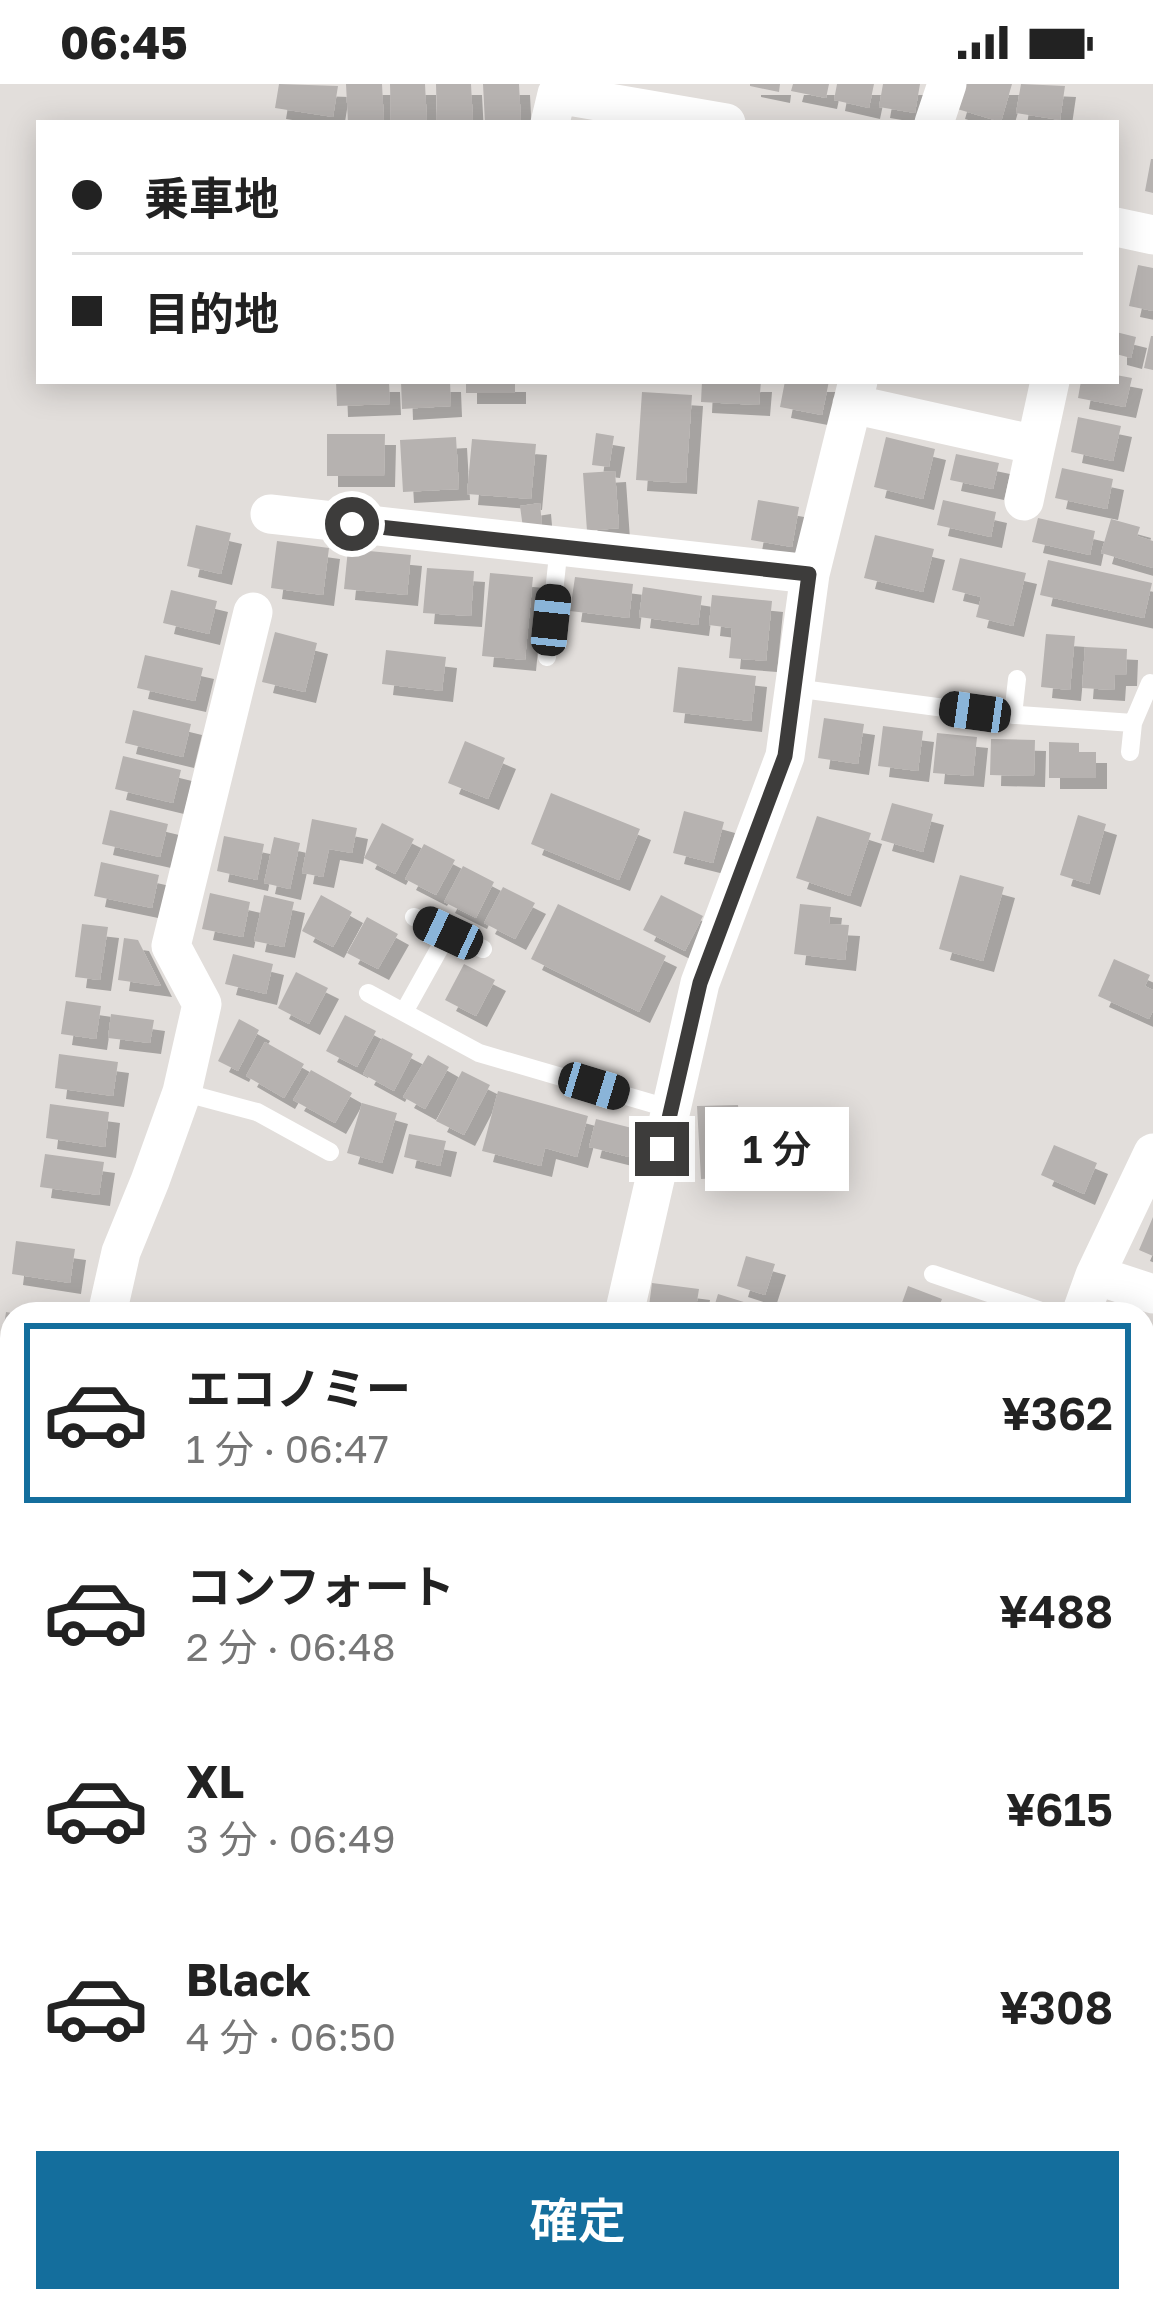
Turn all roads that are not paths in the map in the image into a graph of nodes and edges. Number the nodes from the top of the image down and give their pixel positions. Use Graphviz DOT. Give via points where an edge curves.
graph roads {
  1 [pos="946,84"];
  2 [pos="551,120"];
  3 [pos="709,120"];
  4 [pos="935,120"];
  5 [pos="1119,228"];
  6 [pos="1153,235"];
  7 [pos="1049,384"];
  8 [pos="855,393"];
  9 [pos="1036,445"];
  10 [pos="1024,501"];
  11 [pos="270,514"];
  12 [pos="559,547"];
  13 [pos="809,574"];
  14 [pos="253,612"];
  15 [pos="547,657"];
  16 [pos="1017,679"];
  17 [pos="1150,683"];
  18 [pos="794,688"];
  19 [pos="1013,715"];
  20 [pos="1133,723"];
  21 [pos="1130,752"];
  22 [pos="414,917"];
  23 [pos="448,933"];
  24 [pos="483,950"];
  25 [pos="368,992"];
  26 [pos="404,1012"];
  27 [pos="182,1092"];
  28 [pos="671,1109"];
  29 [pos="330,1153"];
  30 [pos="1153,1153"];
  31 [pos="933,1274"];
  32 [pos="1095,1275"];
  33 [pos="1153,1294"];
  34 [pos="110,1302"];
  35 [pos="627,1302"];
  36 [pos="1015,1302"];
  37 [pos="1085,1302"];
  1 -- 4 [label="street"];
  2 -- 3 [label="street" via="557,94"];
  5 -- 6 [label="street"];
  7 -- 9 [label="street"];
  8 -- 9 [label="street"];
  8 -- 13 [label="street"];
  9 -- 10 [label="street"];
  11 -- 12 [label="street"];
  12 -- 13 [label="street"];
  12 -- 15 [label="lane"];
  13 -- 18 [label="street"];
  14 -- 27 [label="street" via="171,946 202,1004"];
  16 -- 19 [label="lane"];
  17 -- 20 [label="lane"];
  18 -- 19 [label="lane"];
  18 -- 28 [label="street" via="785,756 700,983"];
  19 -- 20 [label="lane"];
  20 -- 21 [label="lane"];
  22 -- 23 [label="lane"];
  23 -- 24 [label="lane"];
  23 -- 26 [label="lane"];
  25 -- 26 [label="lane"];
  26 -- 28 [label="lane" via="479,1053"];
  27 -- 29 [label="lane" via="257,1112"];
  27 -- 34 [label="street"];
  28 -- 35 [label="street"];
  30 -- 32 [label="street"];
  31 -- 36 [label="lane"];
  32 -- 33 [label="street"];
  32 -- 37 [label="street"];
}
